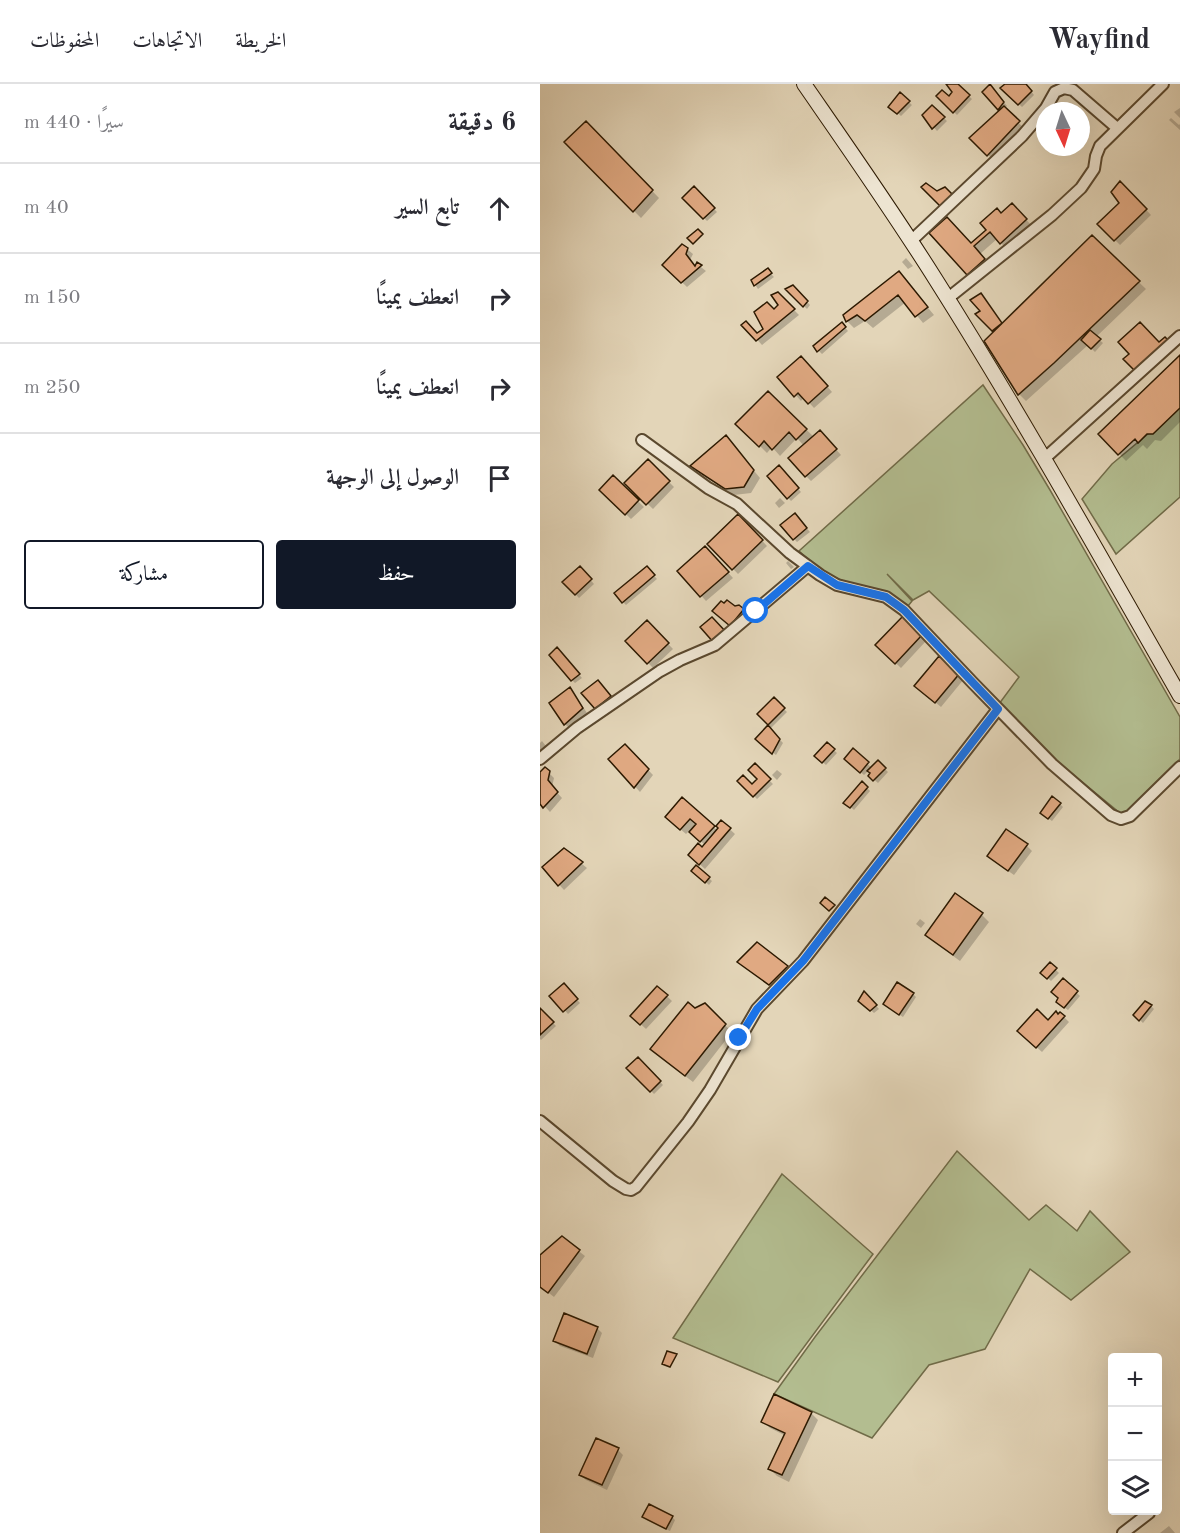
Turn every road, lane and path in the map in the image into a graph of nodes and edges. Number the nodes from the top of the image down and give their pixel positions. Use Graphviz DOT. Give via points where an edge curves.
graph roads {
  1 [pos="804,84"];
  2 [pos="1163,84"];
  3 [pos="1118,128"];
  4 [pos="910,241"];
  5 [pos="947,299"];
  6 [pos="1180,336"];
  7 [pos="642,440"];
  8 [pos="1044,459"];
  9 [pos="808,566"];
  10 [pos="1180,696"];
  11 [pos="998,709"];
  12 [pos="540,759"];
  13 [pos="1180,767"];
  14 [pos="540,1121"];
  15 [pos="1146,1515"];
  16 [pos="1123,1533"];
  1 -- 4 [label="street"];
  2 -- 3 [label="street"];
  3 -- 4 [label="street" via="1073,90 1055,92 1022,136"];
  3 -- 5 [label="street" via="1100,146 1094,169 1081,188"];
  4 -- 5 [label="street"];
  5 -- 8 [label="street"];
  6 -- 8 [label="street"];
  7 -- 9 [label="street" via="737,504"];
  8 -- 10 [label="street"];
  9 -- 11 [label="street" via="837,585 886,597 904,610"];
  9 -- 12 [label="street" via="715,645 660,671 577,728"];
  11 -- 13 [label="street" via="1052,764 1120,819 1130,816"];
  11 -- 14 [label="street" via="803,961 757,1009 694,1114 636,1187 626,1189 613,1181"];
  15 -- 16 [label="street"];
}
